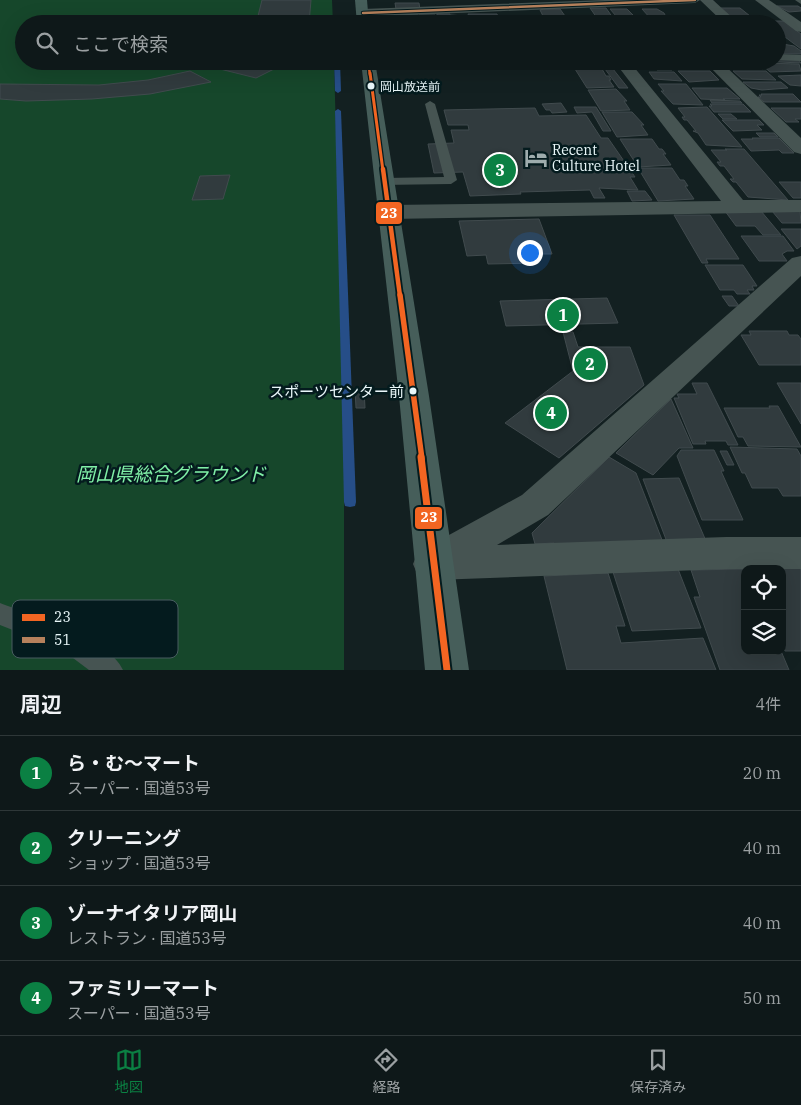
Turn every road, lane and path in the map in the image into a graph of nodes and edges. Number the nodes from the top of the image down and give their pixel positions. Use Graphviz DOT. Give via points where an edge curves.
graph roads {
  1 [pos="361,0"];
  2 [pos="695,0"];
  3 [pos="706,0"];
  4 [pos="761,0"];
  5 [pos="629,3"];
  6 [pos="502,9"];
  7 [pos="363,15"];
  8 [pos="409,15"];
  9 [pos="504,15"];
  10 [pos="640,15"];
  11 [pos="723,15"];
  12 [pos="782,15"];
  13 [pos="786,18"];
  14 [pos="801,28"];
  15 [pos="786,57"];
  16 [pos="801,58"];
  17 [pos="369,70"];
  18 [pos="627,70"];
  19 [pos="720,70"];
  20 [pos="430,104"];
  21 [pos="801,148"];
  22 [pos="385,182"];
  23 [pos="736,206"];
  24 [pos="801,206"];
  25 [pos="389,212"];
  26 [pos="801,262"];
  27 [pos="801,552"];
  28 [pos="432,564"];
  29 [pos="0,614"];
  30 [pos="12,619"];
  31 [pos="93,658"];
  32 [pos="110,670"];
  33 [pos="447,670"];
  1 -- 7 [label="highway"];
  2 -- 5 [label="street"];
  3 -- 11 [label="street"];
  4 -- 12 [label="street"];
  5 -- 6 [label="street"];
  5 -- 10 [label="street"];
  6 -- 8 [label="street"];
  6 -- 9 [label="street"];
  13 -- 14 [label="street"];
  15 -- 16 [label="lane"];
  17 -- 22 [label="highway"];
  18 -- 23 [label="street"];
  19 -- 21 [label="street"];
  20 -- 22 [label="lane" via="451,180"];
  22 -- 25 [label="highway"];
  23 -- 24 [label="street"];
  23 -- 25 [label="street"];
  25 -- 28 [label="highway" via="414,396"];
  26 -- 28 [label="street" via="535,505"];
  27 -- 28 [label="street"];
  28 -- 33 [label="highway"];
  29 -- 30 [label="lane"];
  31 -- 32 [label="lane"];
}
